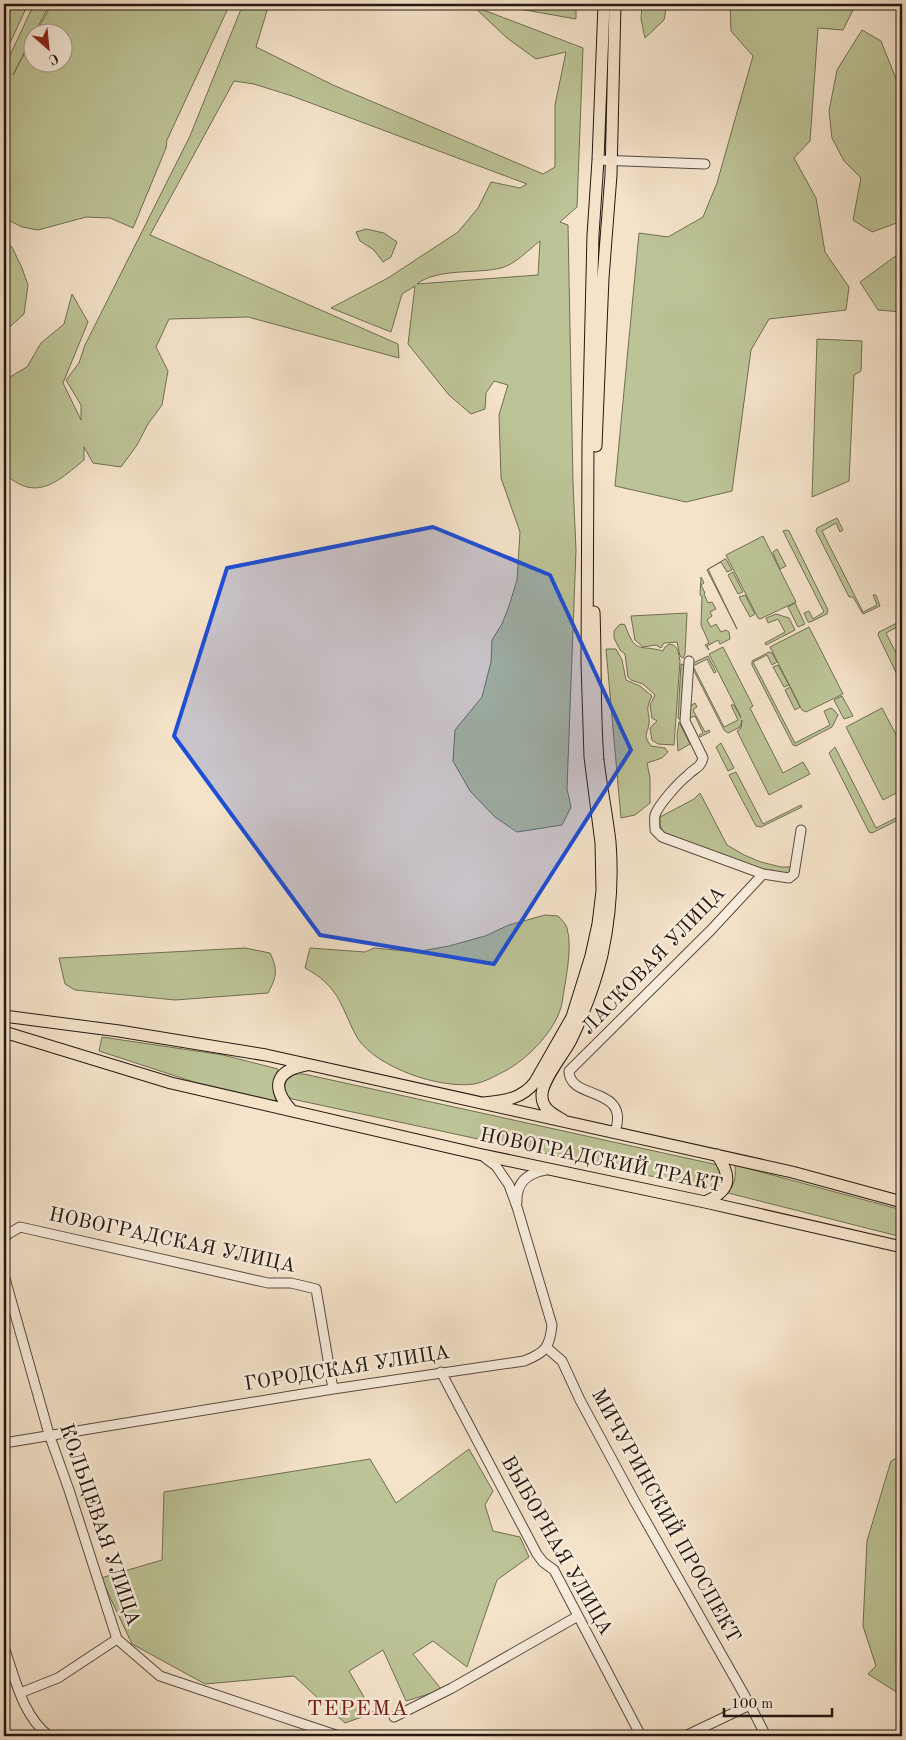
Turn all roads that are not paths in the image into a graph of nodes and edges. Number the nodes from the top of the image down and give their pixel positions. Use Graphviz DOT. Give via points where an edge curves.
graph roads {
  1 [pos="604,4"];
  2 [pos="615,4"];
  3 [pos="598,160"];
  4 [pos="612,160"];
  5 [pos="705,164"];
  6 [pos="689,661"];
  7 [pos="801,830"];
  8 [pos="763,874"];
  9 [pos="4,1016"];
  10 [pos="4,1032"];
  11 [pos="308,1064"];
  12 [pos="484,1103"];
  13 [pos="292,1111"];
  14 [pos="563,1120"];
  15 [pos="615,1132"];
  16 [pos="478,1154"];
  17 [pos="717,1155"];
  18 [pos="550,1170"];
  19 [pos="705,1202"];
  20 [pos="902,1202"];
  21 [pos="517,1207"];
  22 [pos="4,1239"];
  23 [pos="902,1246"];
  24 [pos="4,1275"];
  25 [pos="547,1348"];
  26 [pos="442,1372"];
  27 [pos="333,1389"];
  28 [pos="49,1434"];
  29 [pos="4,1443"];
  30 [pos="578,1616"];
  31 [pos="117,1639"];
  32 [pos="4,1648"];
  33 [pos="20,1693"];
  34 [pos="750,1705"];
  35 [pos="394,1717"];
  36 [pos="49,1736"];
  37 [pos="339,1736"];
  38 [pos="641,1736"];
  39 [pos="685,1736"];
  40 [pos="766,1736"];
  1 -- 3 [label="main road"];
  2 -- 4 [label="main road"];
  3 -- 4 [label="street"];
  3 -- 12 [label="main road" via="588,443 587,663 590,757 601,843 602,891 598,924 572,1017 530,1088 506,1101"];
  4 -- 5 [label="street"];
  4 -- 14 [label="main road" via="596,445 594,598 598,759 610,843 610,897 608,931 585,1009 542,1091 544,1107"];
  6 -- 8 [label="street, ЛАСКОВАЯ УЛИЦА" via="685,721 703,758 698,768 689,773 655,815 655,830 662,837"];
  7 -- 8 [label="street, ЛАСКОВАЯ УЛИЦА" via="794,874 789,878"];
  8 -- 15 [label="street, ЛАСКОВАЯ УЛИЦА" via="569,1071 572,1082 607,1098 612,1104 618,1118"];
  9 -- 11 [label="main road" via="129,1033"];
  10 -- 13 [label="main road, НОВОГРАДСКИЙ ТРАКТ" via="171,1083"];
  11 -- 12 [label="main road"];
  11 -- 13 [label="main road" via="283,1073 278,1081 283,1102"];
  12 -- 14 [label="main road"];
  13 -- 16 [label="main road, НОВОГРАДСКИЙ ТРАКТ"];
  14 -- 15 [label="main road"];
  15 -- 17 [label="main road"];
  16 -- 18 [label="main road, НОВОГРАДСКИЙ ТРАКТ"];
  16 -- 21 [label="street" via="504,1175"];
  17 -- 19 [label="main road" via="728,1176 726,1187 718,1196"];
  17 -- 20 [label="main road"];
  18 -- 19 [label="main road, НОВОГРАДСКИЙ ТРАКТ"];
  18 -- 21 [label="street" via="536,1172 519,1184"];
  19 -- 23 [label="main road, НОВОГРАДСКИЙ ТРАКТ"];
  21 -- 25 [label="street" via="552,1325"];
  22 -- 27 [label="street, НОВОГРАДСКАЯ УЛИЦА" via="20,1227 268,1282 316,1289"];
  24 -- 28 [label="street, КОЛЬЦЕВАЯ УЛИЦА"];
  25 -- 26 [label="street, ГОРОДСКАЯ УЛИЦА" via="524,1361"];
  25 -- 34 [label="street, МИЧУРИНСКИЙ ПРОСПЕКТ" via="562,1361 635,1502"];
  26 -- 27 [label="street, ГОРОДСКАЯ УЛИЦА"];
  26 -- 30 [label="street, ВЫБОРНАЯ УЛИЦА" via="537,1554 554,1570"];
  27 -- 28 [label="street, ГОРОДСКАЯ УЛИЦА"];
  28 -- 29 [label="street, ГОРОДСКАЯ УЛИЦА"];
  28 -- 31 [label="street, КОЛЬЦЕВАЯ УЛИЦА"];
  30 -- 35 [label="street"];
  30 -- 38 [label="street, ВЫБОРНАЯ УЛИЦА"];
  31 -- 33 [label="street" via="58,1678"];
  31 -- 37 [label="street, КОЛЬЦЕВАЯ УЛИЦА" via="160,1676"];
  32 -- 33 [label="street"];
  33 -- 36 [label="street" via="30,1716"];
  34 -- 39 [label="street"];
  34 -- 40 [label="street, МИЧУРИНСКИЙ ПРОСПЕКТ"];
}
